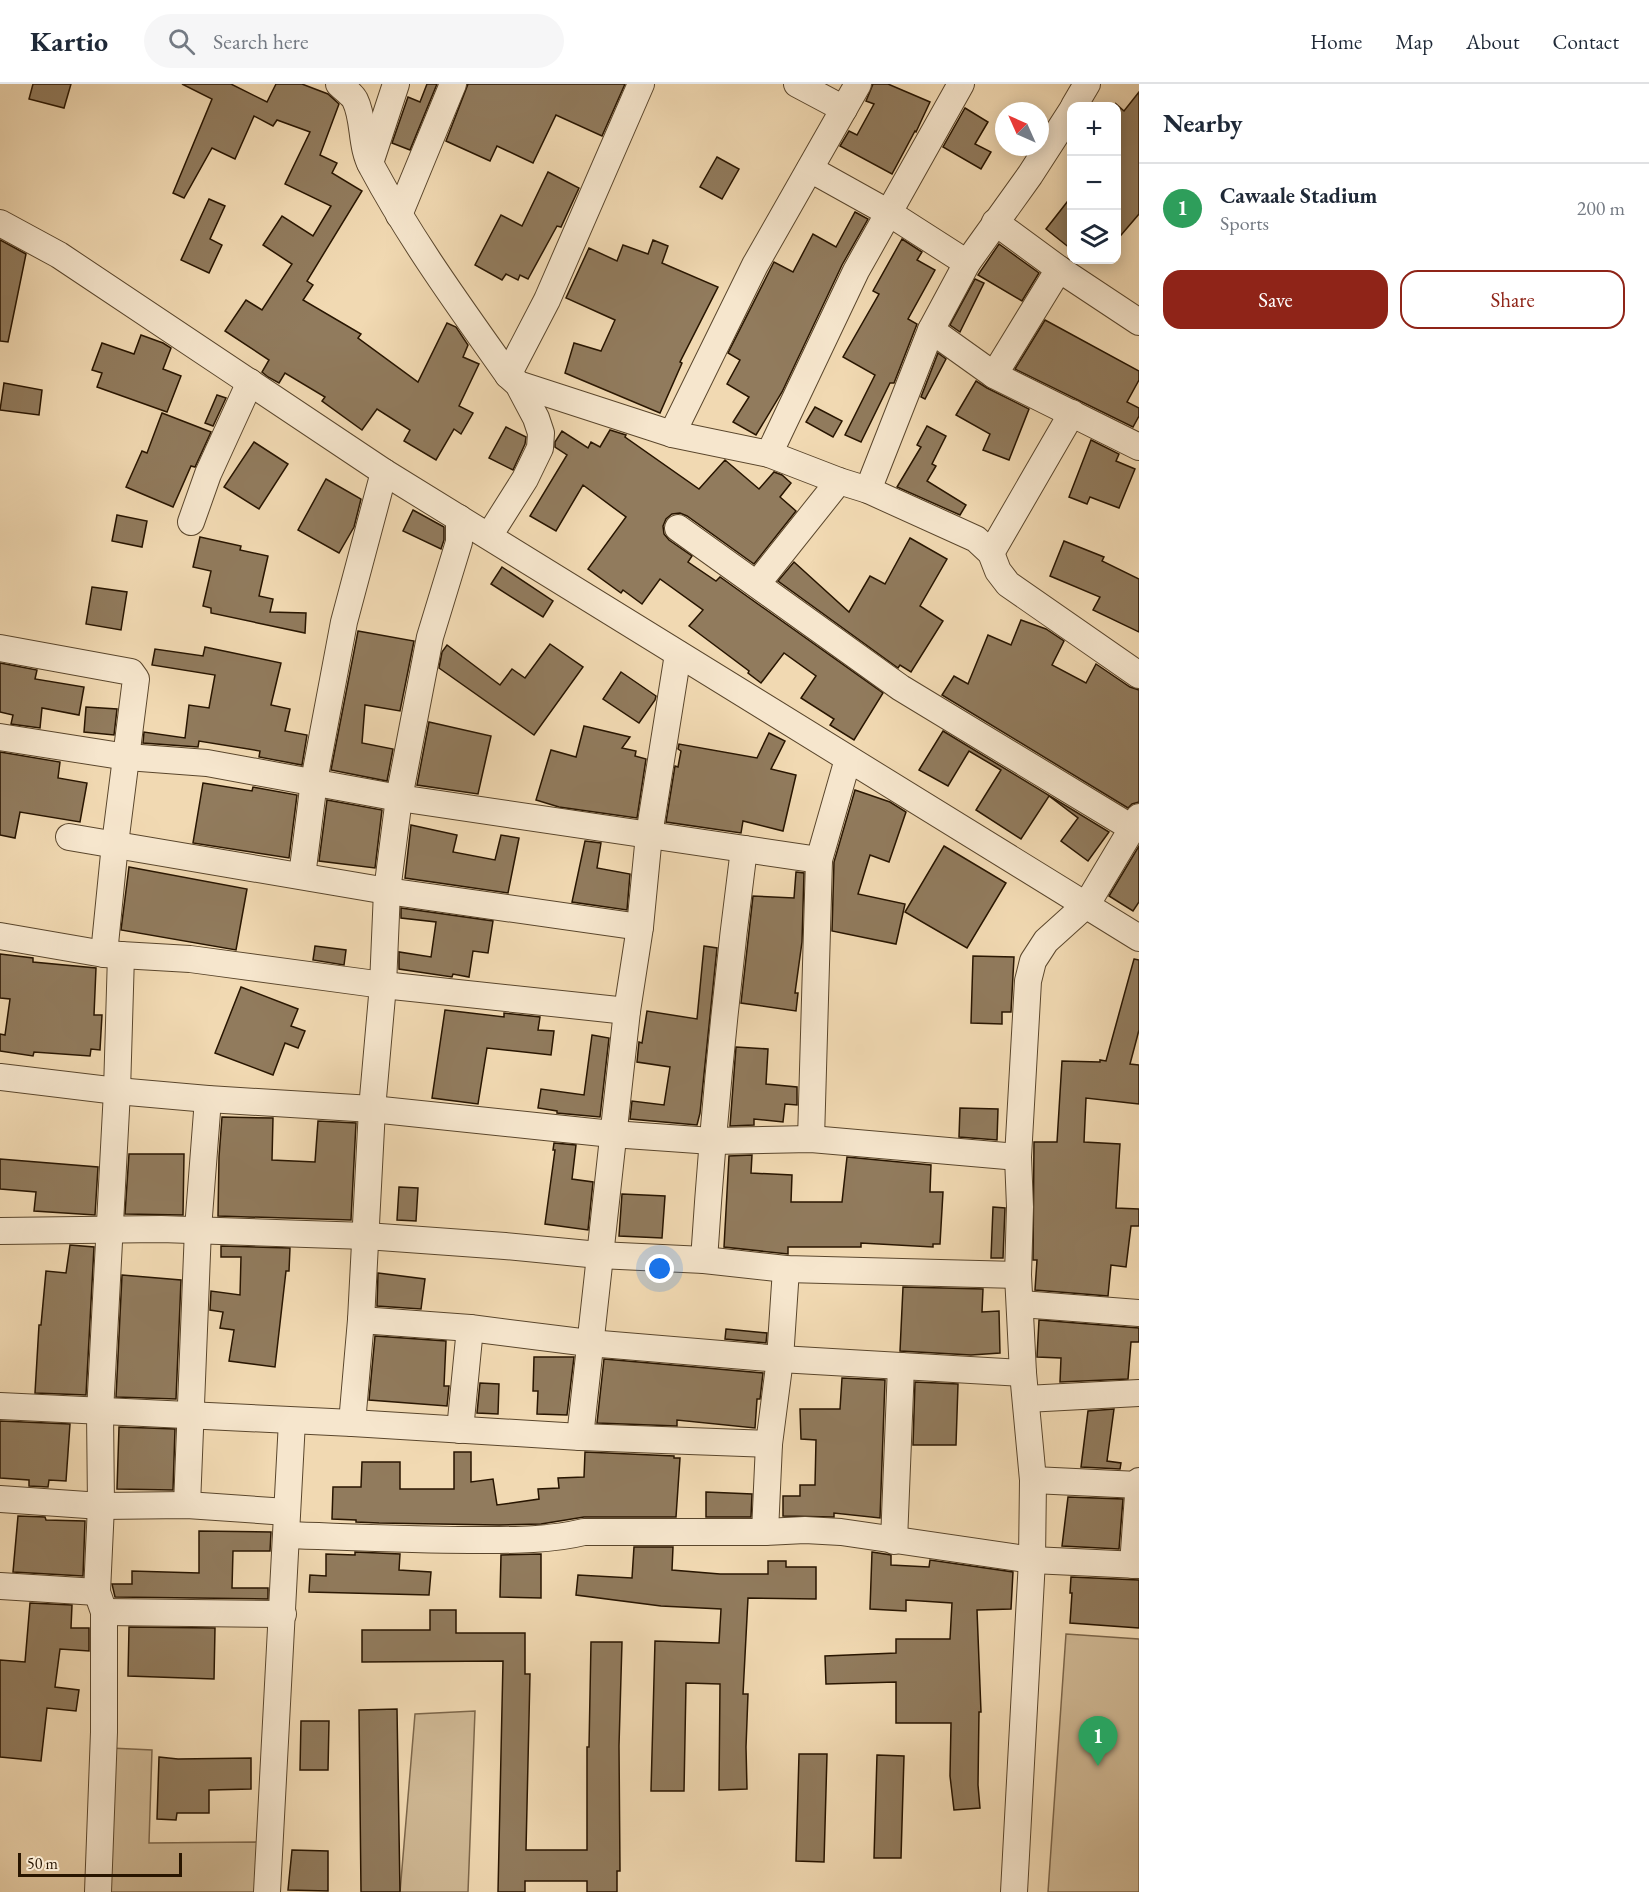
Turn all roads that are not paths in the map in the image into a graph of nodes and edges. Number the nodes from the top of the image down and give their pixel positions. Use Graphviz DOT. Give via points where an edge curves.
graph roads {
  1 [pos="339,84"];
  2 [pos="396,84"];
  3 [pos="453,84"];
  4 [pos="641,84"];
  5 [pos="797,84"];
  6 [pos="858,84"];
  7 [pos="961,84"];
  8 [pos="1087,84"];
  9 [pos="1076,102"];
  10 [pos="844,109"];
  11 [pos="1067,117"];
  12 [pos="370,164"];
  13 [pos="810,169"];
  14 [pos="888,213"];
  15 [pos="399,215"];
  16 [pos="995,222"];
  17 [pos="0,223"];
  18 [pos="967,263"];
  19 [pos="1059,269"];
  20 [pos="1139,322"];
  21 [pos="931,330"];
  22 [pos="994,375"];
  23 [pos="513,379"];
  24 [pos="250,382"];
  25 [pos="1072,413"];
  26 [pos="672,434"];
  27 [pos="1139,447"];
  28 [pos="769,454"];
  29 [pos="384,472"];
  30 [pos="839,481"];
  31 [pos="868,490"];
  32 [pos="459,518"];
  33 [pos="191,522"];
  34 [pos="678,528"];
  35 [pos="489,536"];
  36 [pos="991,553"];
  37 [pos="758,584"];
  38 [pos="0,648"];
  39 [pos="678,654"];
  40 [pos="1139,675"];
  41 [pos="0,737"];
  42 [pos="127,757"];
  43 [pos="848,759"];
  44 [pos="314,781"];
  45 [pos="399,798"];
  46 [pos="1136,822"];
  47 [pos="649,834"];
  48 [pos="69,837"];
  49 [pos="115,844"];
  50 [pos="744,849"];
  51 [pos="819,860"];
  52 [pos="302,876"];
  53 [pos="387,891"];
  54 [pos="1087,904"];
  55 [pos="640,927"];
  56 [pos="0,936"];
  57 [pos="1139,938"];
  58 [pos="113,955"];
  59 [pos="383,985"];
  60 [pos="627,1011"];
  61 [pos="0,1077"];
  62 [pos="117,1092"];
  63 [pos="208,1099"];
  64 [pos="372,1109"];
  65 [pos="612,1134"];
  66 [pos="811,1139"];
  67 [pos="712,1141"];
  68 [pos="1018,1157"];
  69 [pos="109,1229"];
  70 [pos="198,1229"];
  71 [pos="0,1231"];
  72 [pos="366,1236"];
  73 [pos="599,1255"];
  74 [pos="704,1260"];
  75 [pos="786,1269"];
  76 [pos="1018,1275"];
  77 [pos="1021,1304"];
  78 [pos="1139,1313"];
  79 [pos="361,1320"];
  80 [pos="470,1329"];
  81 [pos="589,1343"];
  82 [pos="780,1359"];
  83 [pos="902,1366"];
  84 [pos="1023,1373"];
  85 [pos="1139,1394"];
  86 [pos="1026,1399"];
  87 [pos="0,1406"];
  88 [pos="100,1412"];
  89 [pos="189,1415"];
  90 [pos="292,1421"];
  91 [pos="352,1423"];
  92 [pos="460,1430"];
  93 [pos="580,1437"];
  94 [pos="769,1444"];
  95 [pos="1033,1480"];
  96 [pos="1139,1484"];
  97 [pos="0,1499"];
  98 [pos="187,1505"];
  99 [pos="101,1506"];
  100 [pos="287,1523"];
  101 [pos="765,1532"];
  102 [pos="894,1540"];
  103 [pos="1032,1560"];
  104 [pos="1136,1565"];
  105 [pos="0,1586"];
  106 [pos="100,1602"];
  107 [pos="283,1614"];
  108 [pos="98,1892"];
  109 [pos="267,1892"];
  110 [pos="1014,1892"];
  1 -- 12 [label="street" via="355,99"];
  2 -- 12 [label="street"];
  3 -- 15 [label="street"];
  4 -- 23 [label="street"];
  5 -- 10 [label="street"];
  6 -- 10 [label="street"];
  7 -- 14 [label="street"];
  8 -- 9 [label="street"];
  10 -- 13 [label="street"];
  11 -- 16 [label="street"];
  12 -- 15 [label="street"];
  13 -- 14 [label="street"];
  13 -- 26 [label="street" via="755,264"];
  14 -- 18 [label="street"];
  14 -- 28 [label="street" via="856,271"];
  15 -- 23 [label="street" via="425,258"];
  16 -- 18 [label="street"];
  16 -- 19 [label="street"];
  17 -- 24 [label="street" via="59,255"];
  18 -- 21 [label="street"];
  19 -- 20 [label="street"];
  19 -- 22 [label="street"];
  21 -- 22 [label="street"];
  21 -- 31 [label="street"];
  22 -- 25 [label="street"];
  23 -- 26 [label="street"];
  23 -- 35 [label="street" via="541,433 540,448"];
  24 -- 29 [label="street"];
  24 -- 33 [label="street"];
  25 -- 27 [label="street"];
  25 -- 36 [label="street"];
  26 -- 28 [label="street"];
  28 -- 30 [label="street"];
  29 -- 32 [label="street"];
  29 -- 44 [label="street" via="344,622"];
  30 -- 31 [label="street"];
  30 -- 37 [label="street"];
  31 -- 36 [label="street" via="976,539"];
  32 -- 35 [label="street"];
  32 -- 45 [label="street" via="459,542 430,637"];
  34 -- 37 [label="street"];
  35 -- 39 [label="street"];
  36 -- 40 [label="street" via="1008,584"];
  37 -- 46 [label="street" via="901,688"];
  38 -- 42 [label="street" via="131,672 136,679"];
  39 -- 43 [label="street"];
  39 -- 47 [label="street"];
  41 -- 42 [label="street"];
  42 -- 44 [label="street" via="207,763"];
  42 -- 49 [label="street"];
  43 -- 51 [label="street"];
  43 -- 54 [label="street"];
  44 -- 45 [label="street"];
  44 -- 52 [label="street"];
  45 -- 47 [label="street"];
  45 -- 53 [label="street"];
  46 -- 54 [label="street"];
  47 -- 50 [label="street"];
  47 -- 55 [label="street"];
  48 -- 49 [label="street"];
  49 -- 52 [label="street"];
  49 -- 58 [label="street"];
  50 -- 51 [label="street"];
  50 -- 67 [label="street"];
  51 -- 66 [label="street"];
  52 -- 53 [label="street"];
  53 -- 55 [label="street"];
  53 -- 59 [label="street"];
  54 -- 57 [label="street"];
  54 -- 68 [label="street" via="1046,941 1033,961 1028,981"];
  55 -- 60 [label="street"];
  56 -- 58 [label="street"];
  58 -- 59 [label="street" via="190,959"];
  58 -- 62 [label="street"];
  59 -- 60 [label="street"];
  59 -- 64 [label="street"];
  60 -- 65 [label="street"];
  61 -- 62 [label="street"];
  62 -- 63 [label="street"];
  62 -- 69 [label="street"];
  63 -- 64 [label="street"];
  63 -- 70 [label="street"];
  64 -- 65 [label="street"];
  64 -- 72 [label="street"];
  65 -- 67 [label="street"];
  65 -- 73 [label="street"];
  66 -- 67 [label="street"];
  66 -- 68 [label="street"];
  67 -- 74 [label="street"];
  68 -- 76 [label="street"];
  69 -- 70 [label="street"];
  69 -- 71 [label="street"];
  69 -- 88 [label="street"];
  70 -- 72 [label="street"];
  70 -- 89 [label="street"];
  72 -- 73 [label="street"];
  72 -- 79 [label="street"];
  73 -- 74 [label="street"];
  73 -- 81 [label="street"];
  74 -- 75 [label="street"];
  75 -- 76 [label="street"];
  75 -- 82 [label="street"];
  76 -- 77 [label="street"];
  77 -- 78 [label="street"];
  77 -- 84 [label="street"];
  79 -- 80 [label="street"];
  79 -- 91 [label="street"];
  80 -- 81 [label="street"];
  80 -- 92 [label="street"];
  81 -- 82 [label="street"];
  81 -- 93 [label="street"];
  82 -- 83 [label="street"];
  82 -- 94 [label="street"];
  83 -- 84 [label="street"];
  83 -- 102 [label="street"];
  84 -- 86 [label="street"];
  85 -- 86 [label="street"];
  86 -- 95 [label="street"];
  87 -- 88 [label="street"];
  88 -- 89 [label="street"];
  88 -- 99 [label="street"];
  89 -- 90 [label="street"];
  89 -- 98 [label="street"];
  90 -- 91 [label="street"];
  90 -- 100 [label="street"];
  91 -- 92 [label="street"];
  92 -- 93 [label="street"];
  93 -- 94 [label="street"];
  94 -- 101 [label="street"];
  95 -- 96 [label="street"];
  95 -- 103 [label="street"];
  96 -- 104 [label="street"];
  97 -- 99 [label="street"];
  98 -- 99 [label="street"];
  98 -- 100 [label="street"];
  99 -- 106 [label="street"];
  100 -- 101 [label="street" via="420,1540 520,1540 584,1532"];
  100 -- 107 [label="street"];
  101 -- 102 [label="street" via="841,1532"];
  102 -- 103 [label="street"];
  103 -- 104 [label="street"];
  103 -- 110 [label="street"];
  105 -- 106 [label="street"];
  106 -- 107 [label="street"];
  106 -- 108 [label="street" via="104,1732"];
  107 -- 109 [label="street"];
}
